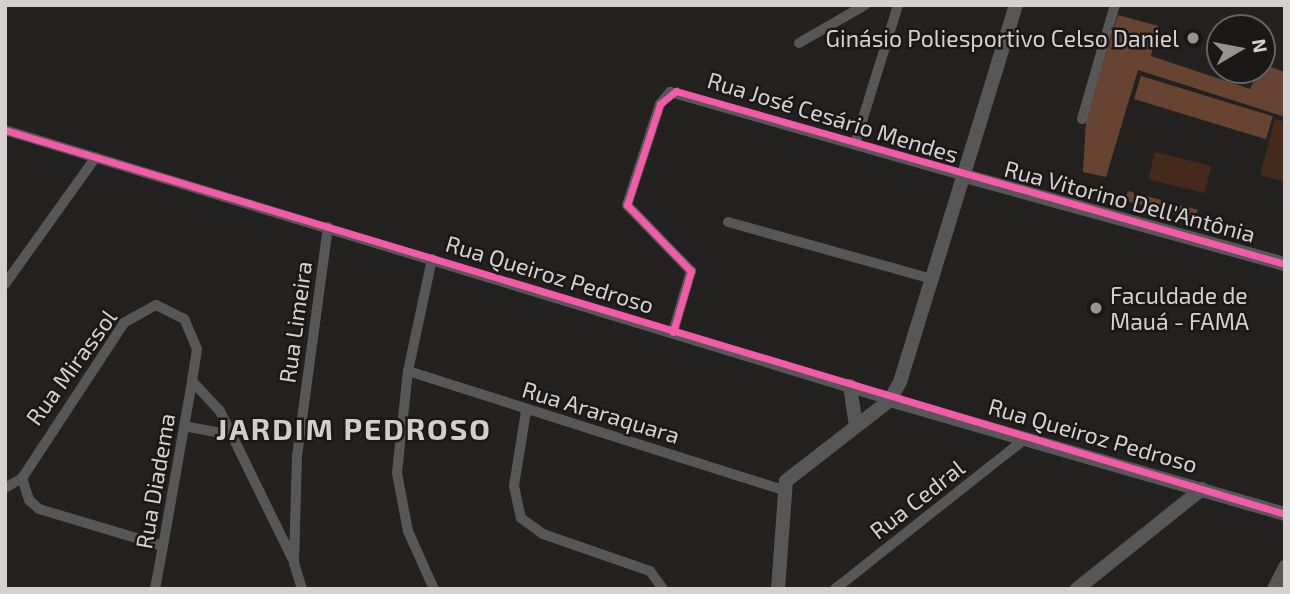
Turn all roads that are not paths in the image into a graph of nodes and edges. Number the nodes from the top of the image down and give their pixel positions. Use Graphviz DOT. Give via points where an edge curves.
graph roads {
  1 [pos="866,5"];
  2 [pos="898,5"];
  3 [pos="1016,5"];
  4 [pos="1115,5"];
  5 [pos="799,43"];
  6 [pos="1082,119"];
  7 [pos="5,130"];
  8 [pos="855,144"];
  9 [pos="96,157"];
  10 [pos="965,176"];
  11 [pos="728,222"];
  12 [pos="328,227"];
  13 [pos="432,259"];
  14 [pos="1285,264"];
  15 [pos="932,279"];
  16 [pos="5,284"];
  17 [pos="673,332"];
  18 [pos="408,371"];
  19 [pos="192,381"];
  20 [pos="850,386"];
  21 [pos="890,400"];
  22 [pos="526,411"];
  23 [pos="184,426"];
  24 [pos="856,426"];
  25 [pos="231,436"];
  26 [pos="1024,440"];
  27 [pos="22,478"];
  28 [pos="5,488"];
  29 [pos="1202,489"];
  30 [pos="783,490"];
  31 [pos="1285,514"];
  32 [pos="163,546"];
  33 [pos="294,563"];
  34 [pos="1285,567"];
  35 [pos="155,589"];
  36 [pos="302,589"];
  37 [pos="435,589"];
  38 [pos="663,589"];
  39 [pos="778,589"];
  40 [pos="835,589"];
  41 [pos="1077,589"];
  42 [pos="1274,589"];
  1 -- 5 [label="street"];
  2 -- 8 [label="street"];
  3 -- 10 [label="street"];
  4 -- 6 [label="street"];
  7 -- 9 [label="street, Rua Queiroz Pedroso"];
  8 -- 10 [label="street, Rua José Cesário Mendes"];
  8 -- 17 [label="street, Rua José Cesário Mendes" via="691,94 676,91 663,97 627,205 691,271"];
  9 -- 12 [label="street, Rua Queiroz Pedroso"];
  9 -- 16 [label="street"];
  10 -- 14 [label="street, Rua Vitorino Dell'Antônia"];
  10 -- 15 [label="street"];
  11 -- 15 [label="street"];
  12 -- 13 [label="street, Rua Queiroz Pedroso"];
  12 -- 33 [label="street, Rua Limeira" via="297,456"];
  13 -- 17 [label="street, Rua Queiroz Pedroso"];
  13 -- 18 [label="street"];
  15 -- 21 [label="street"];
  17 -- 20 [label="street, Rua Queiroz Pedroso"];
  18 -- 22 [label="street, Rua Araraquara"];
  18 -- 37 [label="street" via="398,453 400,497"];
  19 -- 23 [label="street, Rua Diadema"];
  19 -- 25 [label="street" via="208,393"];
  19 -- 27 [label="street, Rua Mirassol" via="196,338 184,319 156,305 134,313"];
  20 -- 21 [label="street, Rua Queiroz Pedroso"];
  20 -- 24 [label="street"];
  21 -- 24 [label="street"];
  21 -- 26 [label="street, Rua Queiroz Pedroso"];
  22 -- 30 [label="street, Rua Araraquara"];
  22 -- 38 [label="street" via="514,486 521,518 543,534 650,571"];
  23 -- 25 [label="street"];
  23 -- 32 [label="street, Rua Diadema"];
  24 -- 30 [label="street"];
  25 -- 33 [label="street"];
  26 -- 29 [label="street, Rua Queiroz Pedroso"];
  26 -- 40 [label="street, Rua Cedral"];
  27 -- 28 [label="street"];
  27 -- 32 [label="street" via="29,500 40,509"];
  29 -- 31 [label="street, Rua Queiroz Pedroso"];
  29 -- 41 [label="street"];
  30 -- 39 [label="street"];
  32 -- 35 [label="street, Rua Diadema"];
  33 -- 36 [label="street, Rua Limeira"];
  34 -- 42 [label="street"];
}
